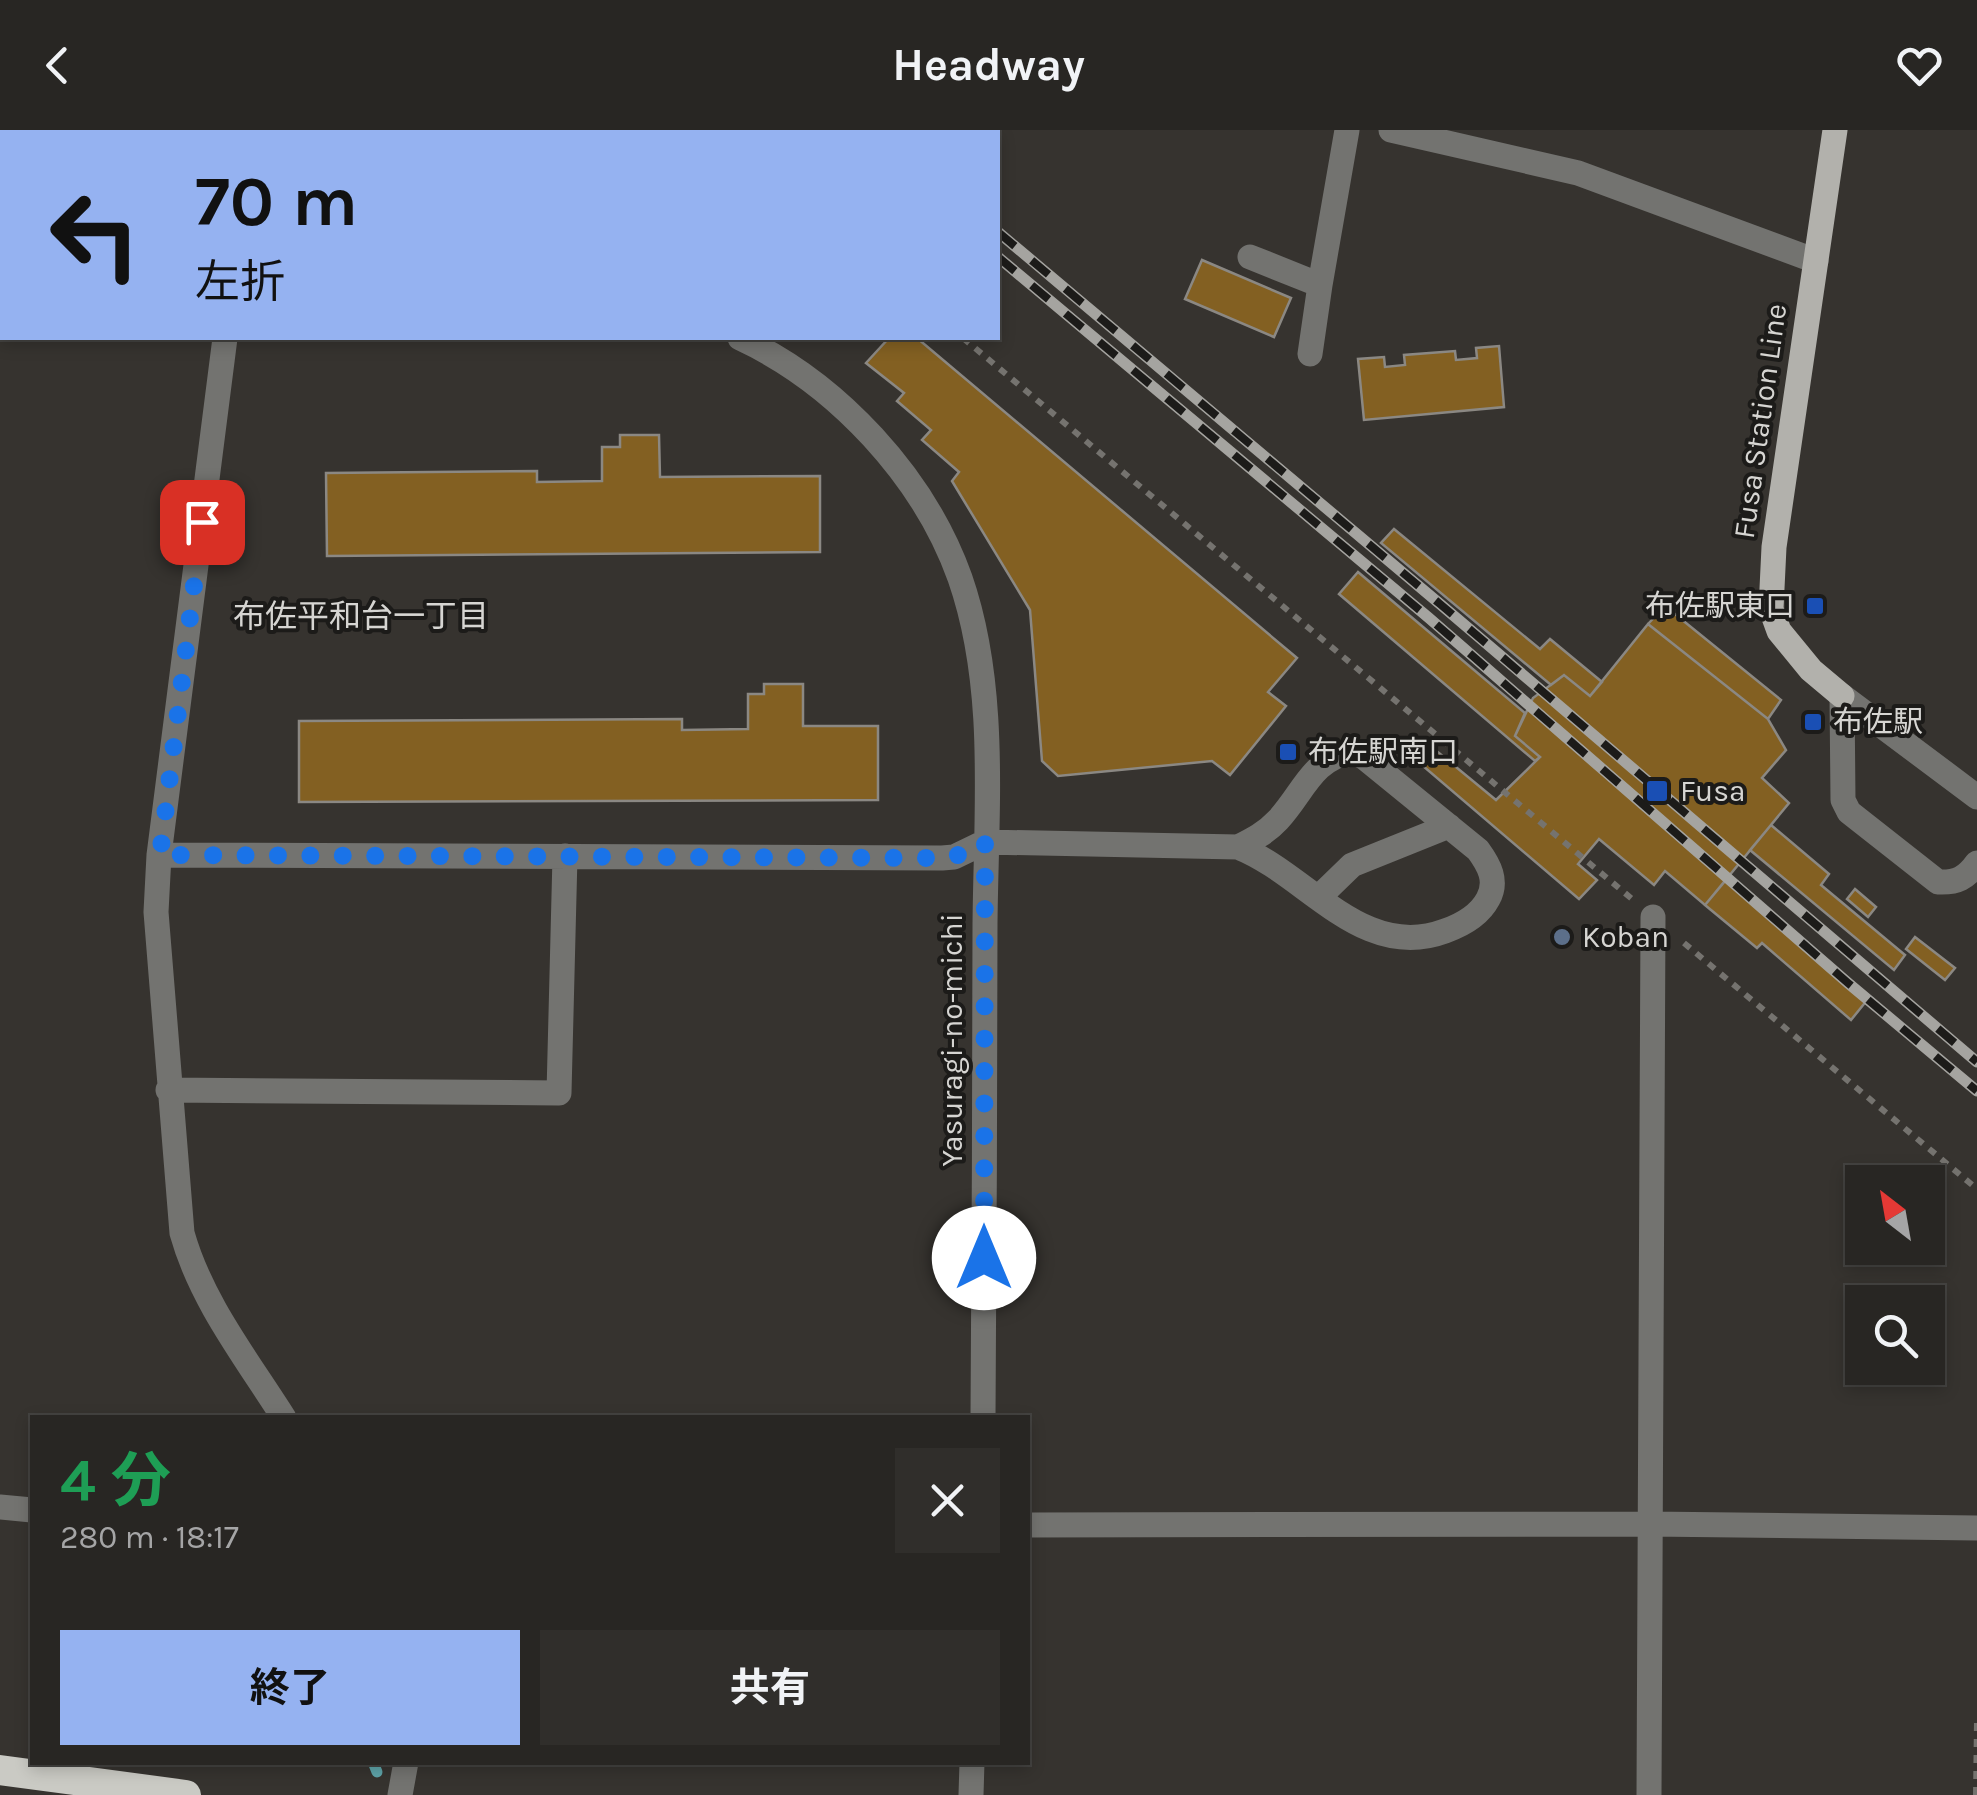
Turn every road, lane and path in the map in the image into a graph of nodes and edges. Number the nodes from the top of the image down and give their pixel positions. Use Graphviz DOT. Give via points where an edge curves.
graph roads {
  1 [pos="1348,130"];
  2 [pos="1391,130"];
  3 [pos="1834,130"];
  4 [pos="1250,256"];
  5 [pos="1816,262"];
  6 [pos="1320,285"];
  7 [pos="225,340"];
  8 [pos="744,340"];
  9 [pos="964,340"];
  10 [pos="1310,354"];
  11 [pos="1842,696"];
  12 [pos="1977,796"];
  13 [pos="1449,826"];
  14 [pos="985,842"];
  15 [pos="1238,847"];
  16 [pos="160,855"];
  17 [pos="565,856"];
  18 [pos="1977,863"];
  19 [pos="1318,897"];
  20 [pos="1654,917"];
  21 [pos="168,1090"];
  22 [pos="1977,1189"];
  23 [pos="282,1415"];
  24 [pos="983,1415"];
  25 [pos="0,1507"];
  26 [pos="30,1510"];
  27 [pos="1030,1524"];
  28 [pos="1650,1524"];
  29 [pos="1977,1528"];
  30 [pos="1977,1721"];
  31 [pos="405,1765"];
  32 [pos="972,1765"];
  33 [pos="0,1770"];
  34 [pos="186,1795"];
  35 [pos="400,1795"];
  36 [pos="970,1795"];
  37 [pos="1649,1795"];
  38 [pos="1976,1795"];
  1 -- 6 [label="street"];
  2 -- 5 [label="street" via="1578,174"];
  3 -- 5 [label="main road, Fusa Station Line"];
  4 -- 6 [label="street"];
  5 -- 11 [label="main road, Fusa Station Line" via="1770,609 1791,650"];
  6 -- 10 [label="street"];
  7 -- 16 [label="street"];
  8 -- 14 [label="street, Yasuragi-no-michi" via="800,372 850,414 930,515 959,575 975,628 986,744"];
  9 -- 20 [label="path"];
  11 -- 12 [label="street"];
  11 -- 18 [label="street" via="1848,812 1938,882 1967,876"];
  13 -- 15 [label="street" via="1352,751 1322,762 1278,820"];
  13 -- 19 [label="street" via="1352,865"];
  13 -- 19 [label="street" via="1490,865 1492,880 1482,910 1462,925 1401,938 1372,932"];
  14 -- 15 [label="street"];
  14 -- 17 [label="street" via="942,858"];
  14 -- 24 [label="street, Yasuragi-no-michi"];
  15 -- 19 [label="street"];
  16 -- 17 [label="street"];
  16 -- 21 [label="street" via="156,912"];
  17 -- 21 [label="street" via="559,1093"];
  20 -- 22 [label="path"];
  20 -- 28 [label="street"];
  21 -- 23 [label="street" via="182,1233 192,1269"];
  25 -- 26 [label="street"];
  27 -- 28 [label="street"];
  28 -- 29 [label="street"];
  28 -- 37 [label="street"];
  30 -- 38 [label="path"];
  31 -- 35 [label="street"];
  32 -- 36 [label="street"];
  33 -- 34 [label="highway"];
}
